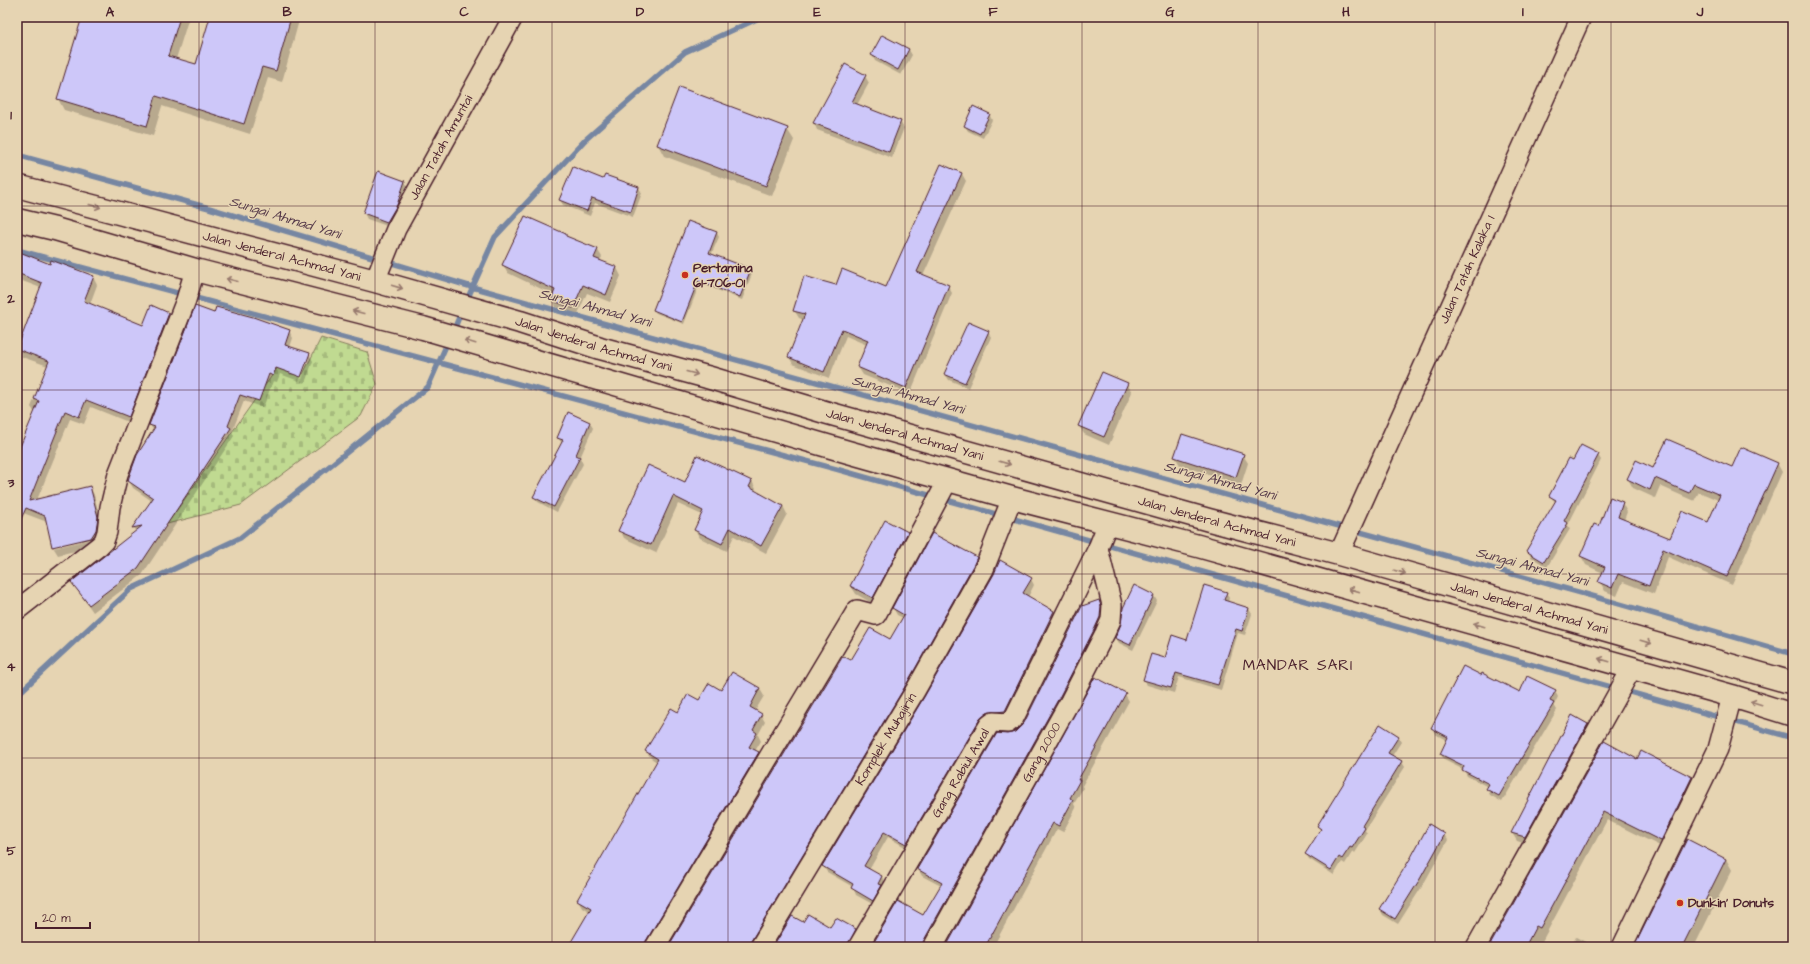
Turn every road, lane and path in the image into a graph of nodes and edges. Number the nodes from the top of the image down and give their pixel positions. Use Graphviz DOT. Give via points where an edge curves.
graph roads {
  1 [pos="513,17"];
  2 [pos="1581,17"];
  3 [pos="17,186"];
  4 [pos="65,198"];
  5 [pos="17,220"];
  6 [pos="55,229"];
  7 [pos="381,267"];
  8 [pos="190,286"];
  9 [pos="942,491"];
  10 [pos="1007,511"];
  11 [pos="1209,520"];
  12 [pos="1103,536"];
  13 [pos="1346,538"];
  14 [pos="1198,546"];
  15 [pos="17,610"];
  16 [pos="1628,674"];
  17 [pos="1793,683"];
  18 [pos="1732,696"];
  19 [pos="1793,715"];
  20 [pos="655,947"];
  21 [pos="760,947"];
  22 [pos="858,947"];
  23 [pos="933,947"];
  24 [pos="1476,947"];
  25 [pos="1622,947"];
  1 -- 7 [label="street, Jalan Tatah Amuntai" via="396,229"];
  2 -- 13 [label="street, Jalan Tatah Kalaka 1"];
  3 -- 4 [label="highway, Jalan Jenderal Achmad Yani"];
  4 -- 6 [label="highway"];
  4 -- 7 [label="highway, Jalan Jenderal Achmad Yani, one-way"];
  5 -- 6 [label="highway"];
  6 -- 8 [label="highway"];
  7 -- 11 [label="highway, Jalan Jenderal Achmad Yani, one-way" via="441,300 600,348"];
  9 -- 8 [label="highway, one-way" via="423,328"];
  8 -- 15 [label="street" via="118,474 104,541"];
  9 -- 10 [label="highway"];
  9 -- 20 [label="street" via="876,615 857,610"];
  10 -- 12 [label="highway"];
  10 -- 21 [label="street, Komplek Muhajirin" via="984,569 915,692"];
  11 -- 13 [label="highway, Jalan Jenderal Achmad Yani"];
  11 -- 14 [label="highway"];
  12 -- 14 [label="highway"];
  12 -- 22 [label="street, Gang Rabiul Awal" via="1014,718 1008,723 989,724"];
  12 -- 23 [label="street, Gang 2000" via="1112,605 1111,620 1106,633"];
  13 -- 17 [label="highway, Jalan Jenderal Achmad Yani, one-way"];
  16 -- 14 [label="highway, one-way"];
  16 -- 18 [label="highway"];
  16 -- 24 [label="street"];
  19 -- 18 [label="highway, one-way"];
  18 -- 25 [label="street" via="1718,749"];
}
